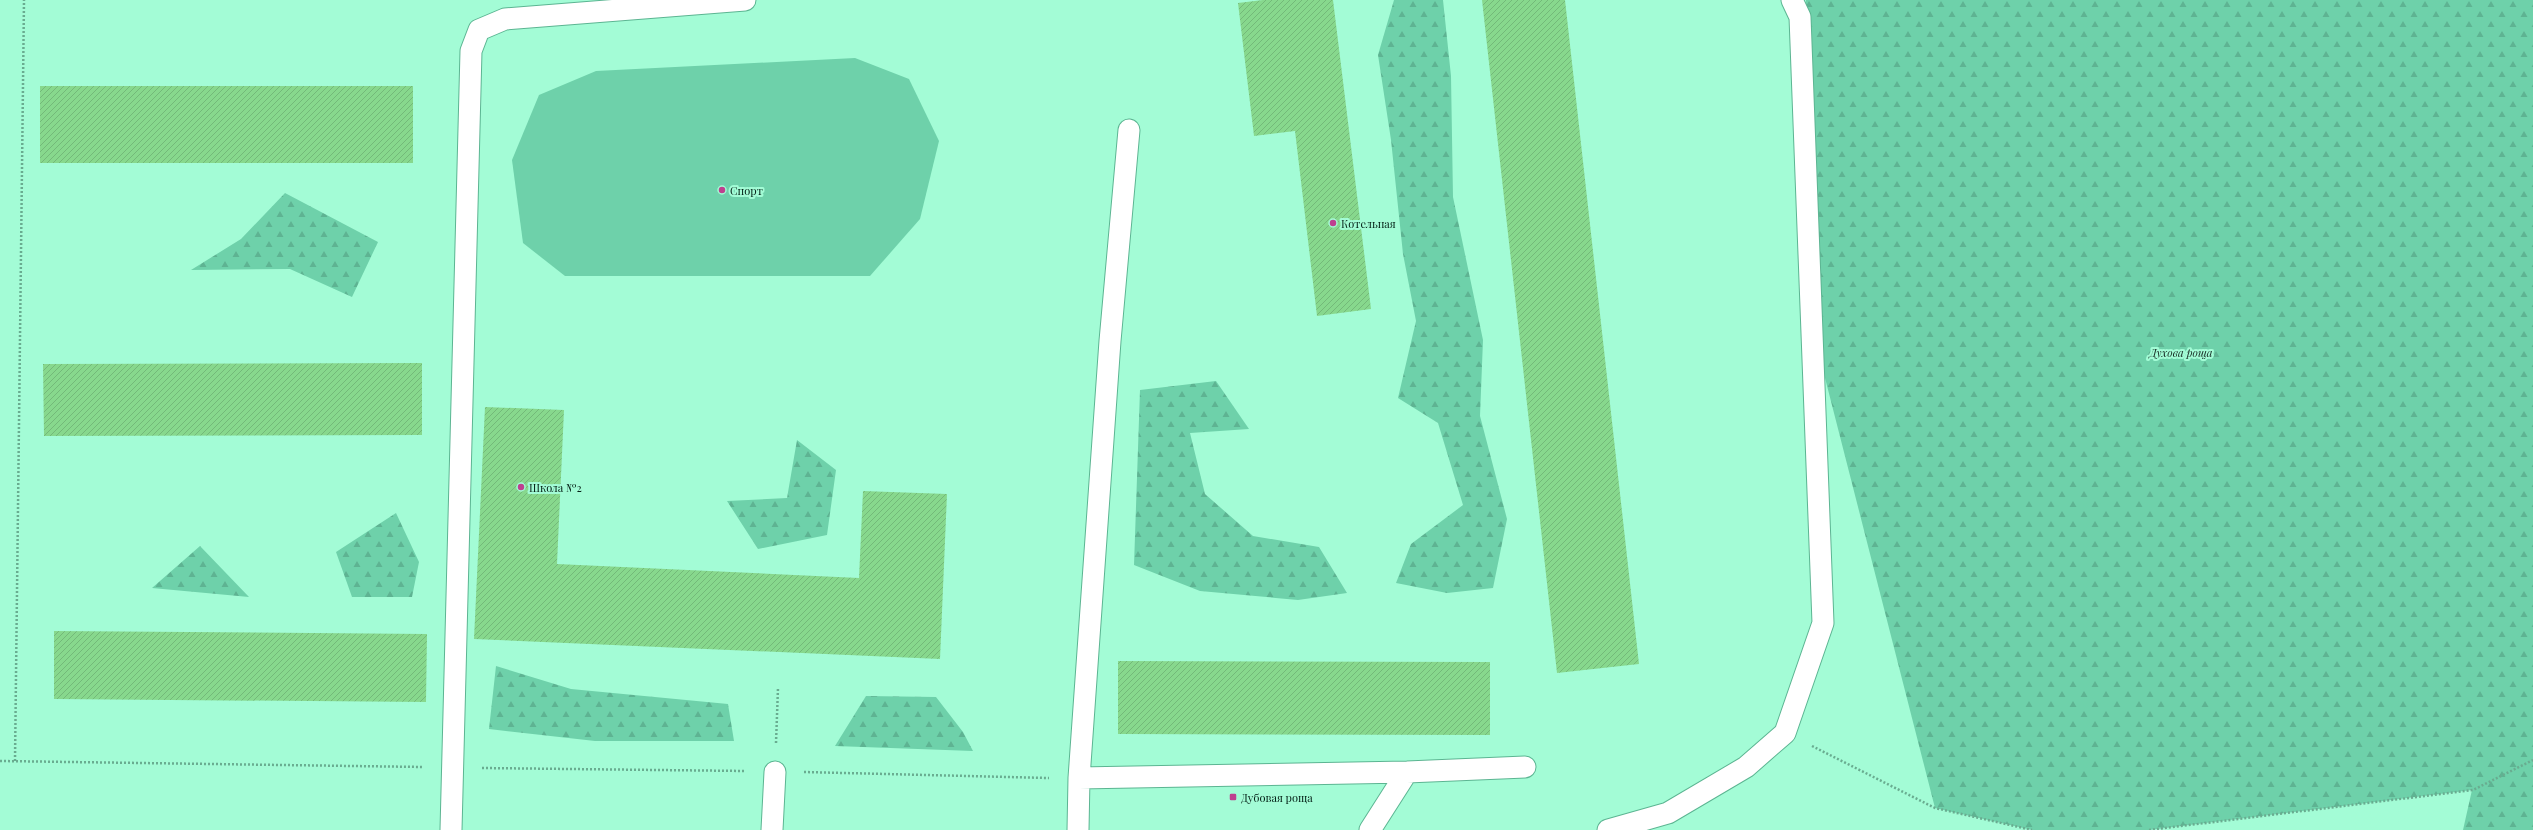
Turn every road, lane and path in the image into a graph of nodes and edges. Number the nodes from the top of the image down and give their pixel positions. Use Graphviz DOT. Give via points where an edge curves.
graph roads {
  1 [pos="24,0"];
  2 [pos="745,0"];
  3 [pos="1792,0"];
  4 [pos="1129,130"];
  5 [pos="778,688"];
  6 [pos="1785,733"];
  7 [pos="0,760"];
  8 [pos="2533,760"];
  9 [pos="16,761"];
  10 [pos="452,767"];
  11 [pos="1525,767"];
  12 [pos="775,772"];
  13 [pos="1406,772"];
  14 [pos="1079,778"];
  15 [pos="451,830"];
  16 [pos="772,830"];
  17 [pos="1078,830"];
  18 [pos="1370,830"];
  19 [pos="1608,830"];
  20 [pos="2032,830"];
  21 [pos="2149,830"];
  1 -- 9 [label="path"];
  2 -- 10 [label="lane" via="504,18 479,30 471,51"];
  3 -- 6 [label="lane" via="1800,17 1823,623"];
  4 -- 14 [label="lane" via="1110,341"];
  5 -- 12 [label="path"];
  6 -- 19 [label="lane" via="1746,767 1668,813"];
  6 -- 20 [label="path" via="1935,808"];
  7 -- 9 [label="path"];
  8 -- 21 [label="path" via="2473,790"];
  9 -- 10 [label="path"];
  10 -- 12 [label="path"];
  10 -- 15 [label="lane"];
  11 -- 13 [label="lane"];
  12 -- 14 [label="path"];
  12 -- 16 [label="lane"];
  13 -- 14 [label="lane"];
  13 -- 18 [label="lane"];
  14 -- 17 [label="lane"];
}
